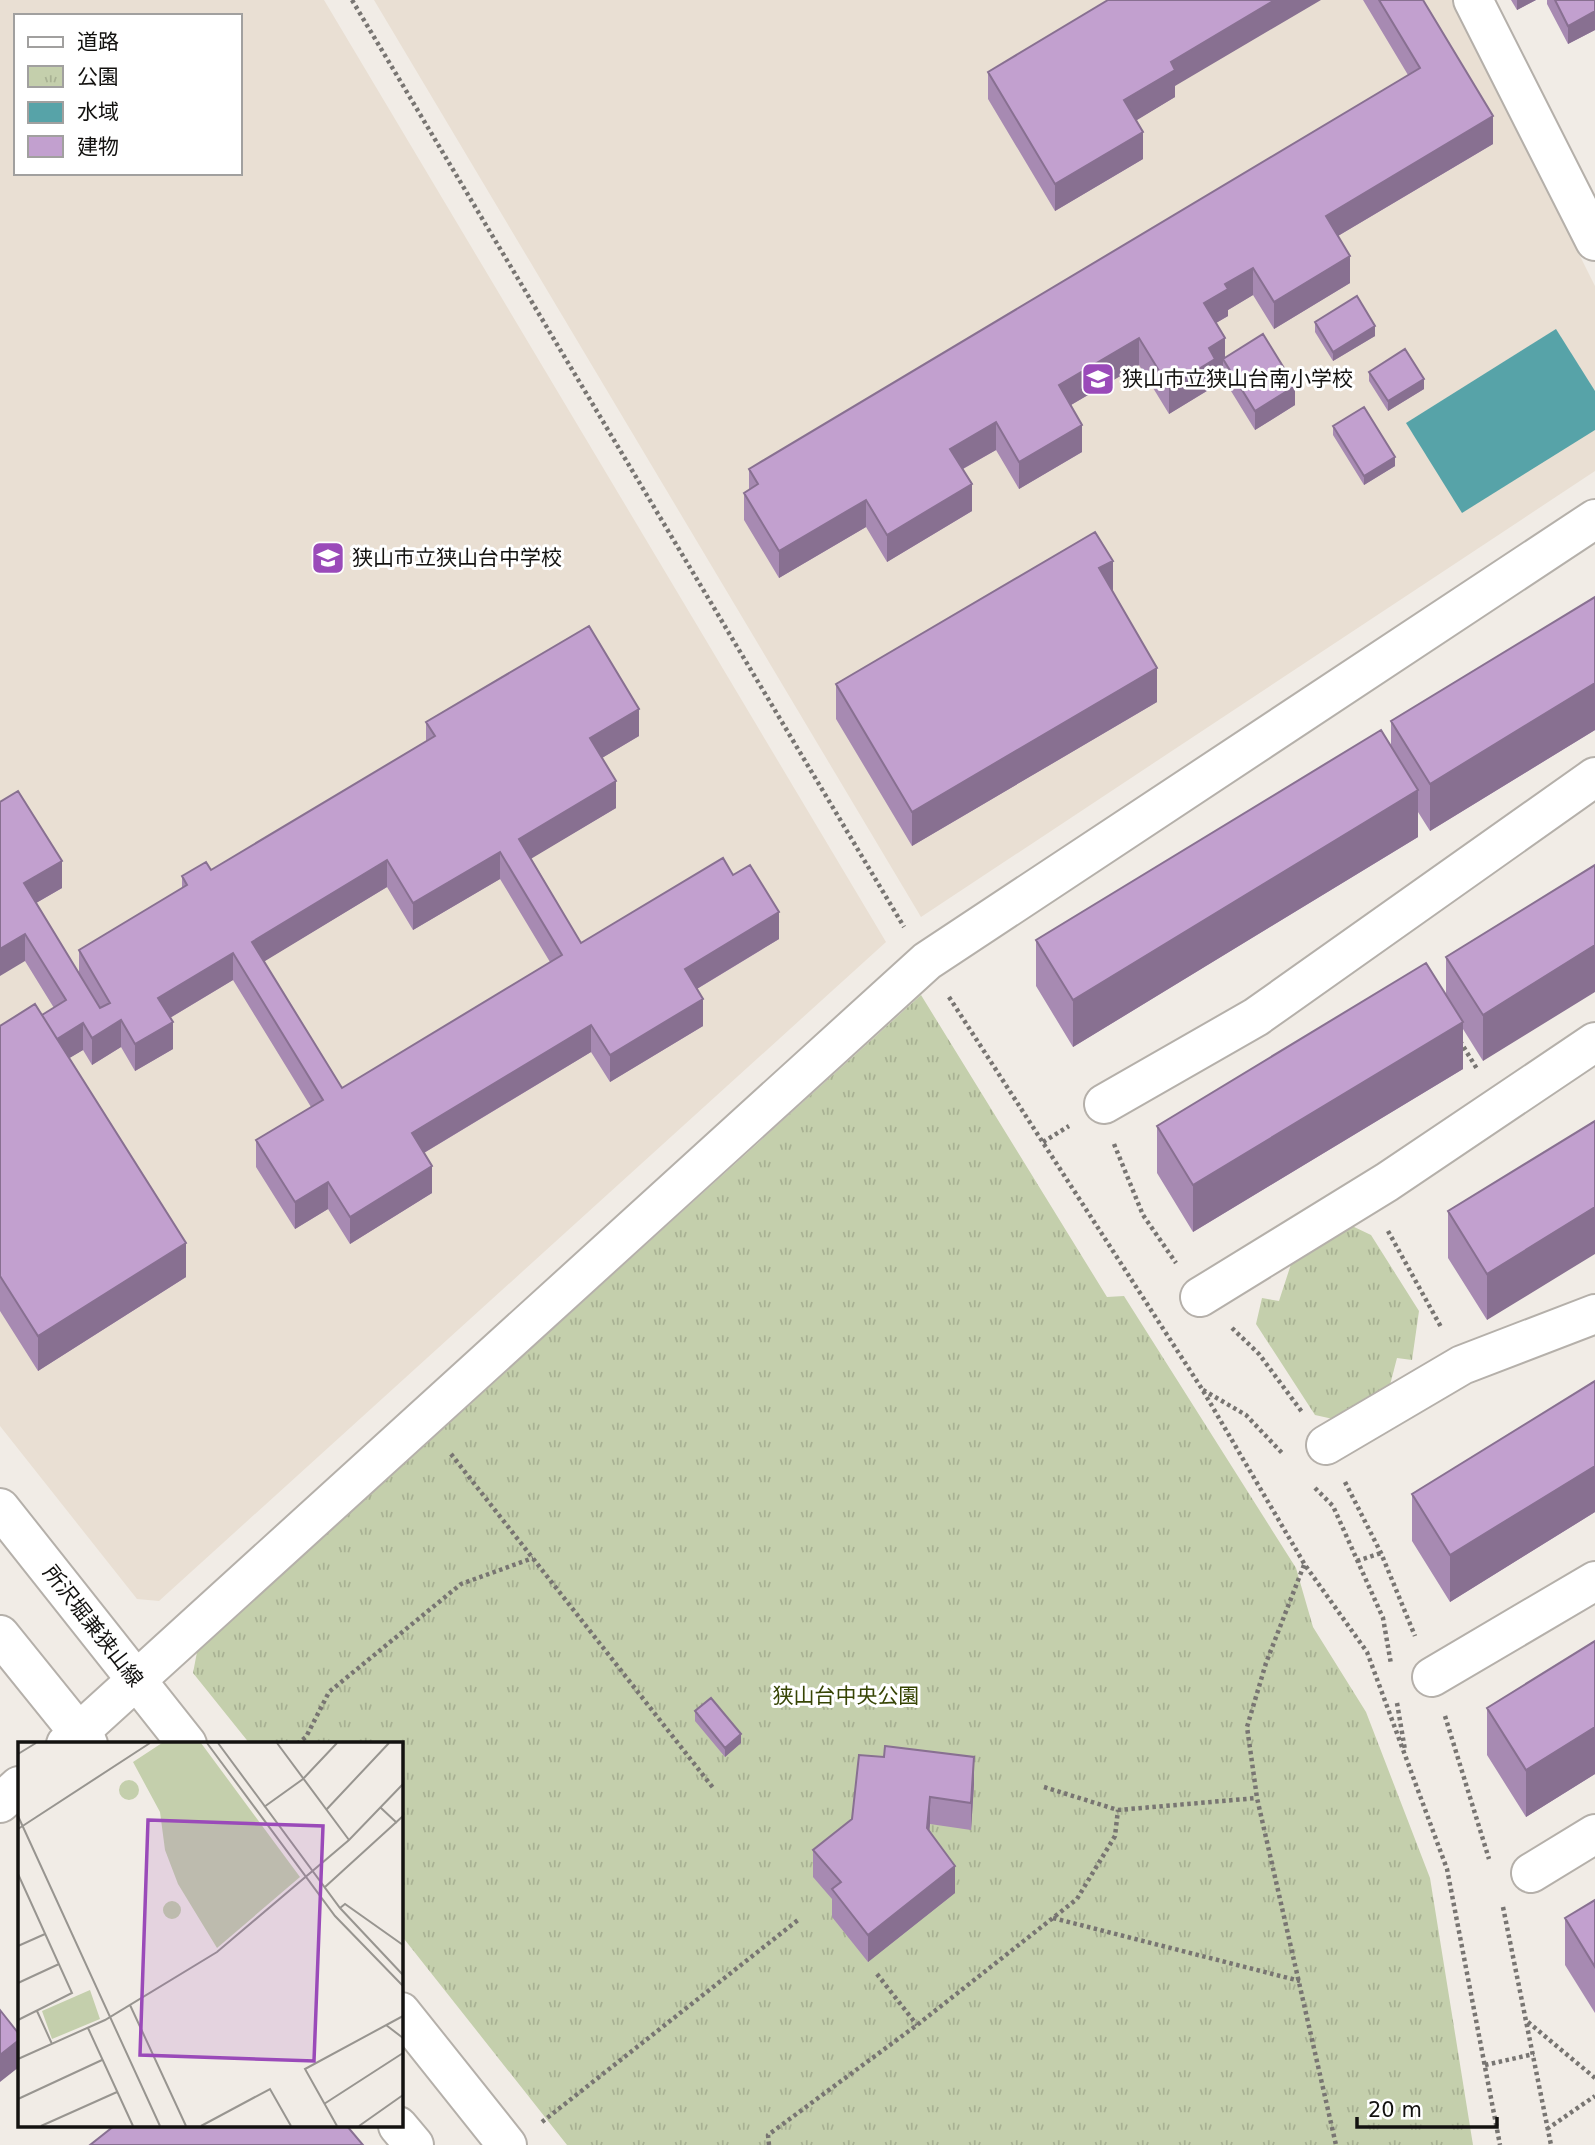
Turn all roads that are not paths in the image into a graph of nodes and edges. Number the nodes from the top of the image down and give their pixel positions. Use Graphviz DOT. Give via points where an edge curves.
graph roads {
  1 [pos="1473,0"];
  2 [pos="1595,241"];
  3 [pos="1595,519"];
  4 [pos="1595,776"];
  5 [pos="1595,1042"];
  6 [pos="1104,1104"];
  7 [pos="1200,1297"];
  8 [pos="1595,1314"];
  9 [pos="1326,1445"];
  10 [pos="0,1508"];
  11 [pos="1595,1581"];
  12 [pos="0,1634"];
  13 [pos="1433,1677"];
  14 [pos="135,1679"];
  15 [pos="78,1740"];
  16 [pos="185,1742"];
  17 [pos="18,1787"];
  18 [pos="0,1803"];
  19 [pos="1595,1834"];
  20 [pos="1531,1873"];
  21 [pos="402,2013"];
  22 [pos="400,2128"];
  23 [pos="520,2137"];
  24 [pos="414,2145"];
  1 -- 2 [label="street"];
  3 -- 14 [label="street" via="927,961"];
  4 -- 6 [label="street" via="1256,1017"];
  5 -- 7 [label="street" via="1368,1195"];
  8 -- 9 [label="street" via="1462,1365"];
  10 -- 14 [label="street, 所沢堀兼狭山線"];
  11 -- 13 [label="street"];
  12 -- 15 [label="street"];
  14 -- 15 [label="street"];
  14 -- 16 [label="street, 所沢堀兼狭山線"];
  17 -- 18 [label="street"];
  19 -- 20 [label="street"];
  21 -- 23 [label="street"];
  22 -- 24 [label="street"];
}
